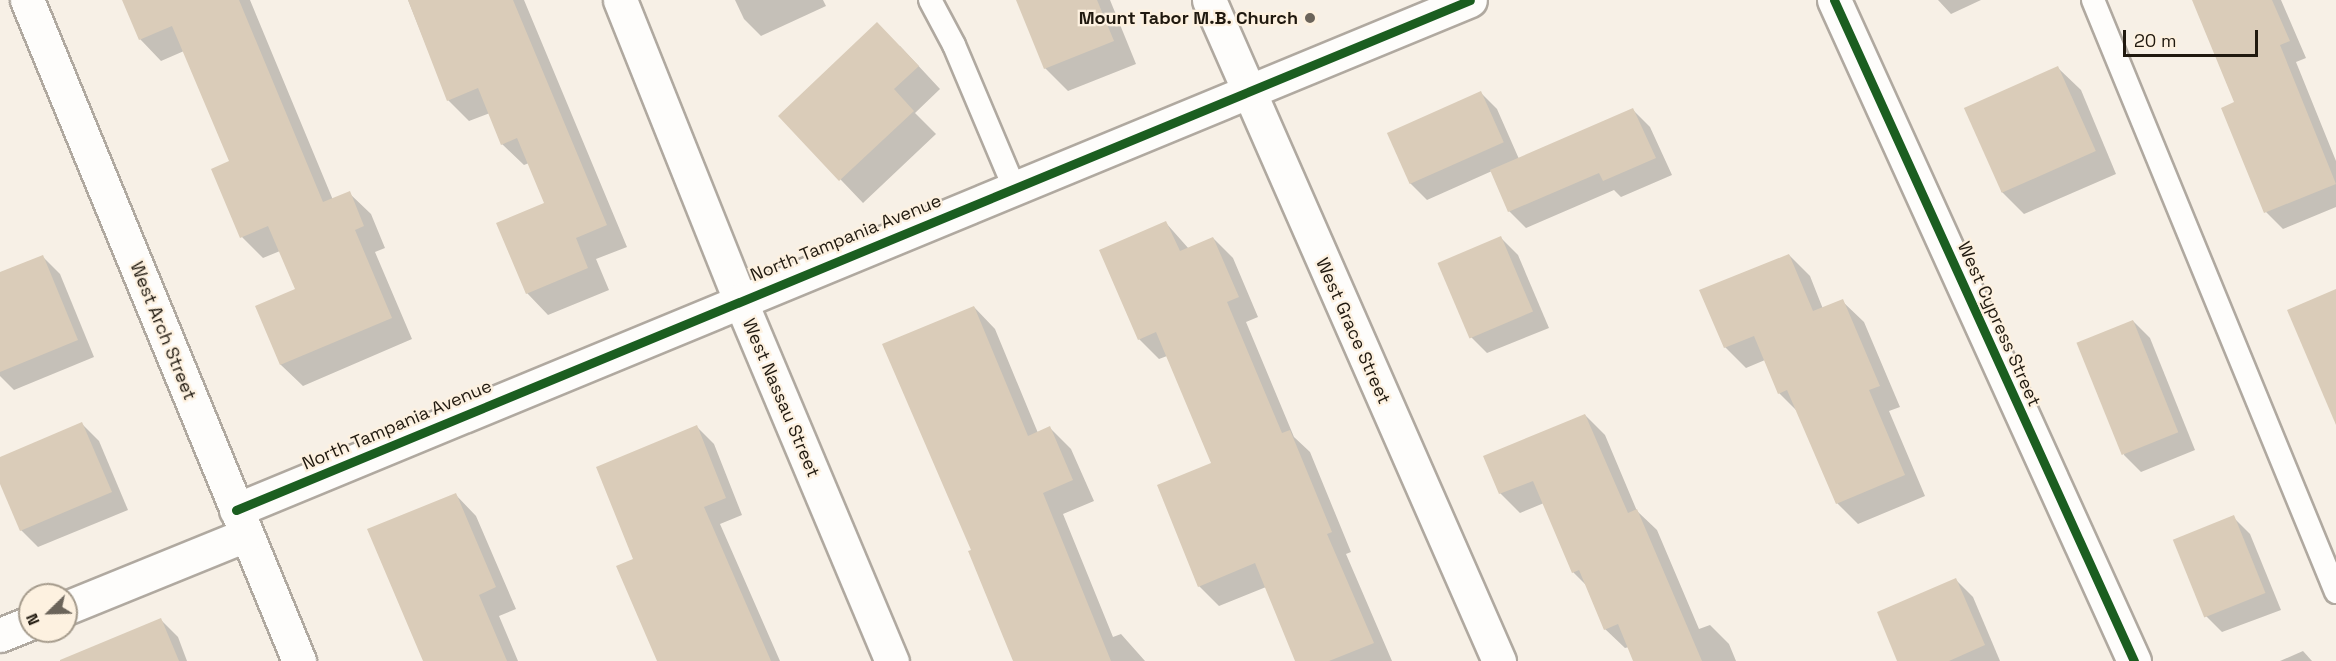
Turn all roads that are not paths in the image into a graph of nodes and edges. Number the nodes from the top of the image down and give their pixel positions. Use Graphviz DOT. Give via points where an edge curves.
graph roads {
  1 [pos="27,0"];
  2 [pos="620,0"];
  3 [pos="930,0"];
  4 [pos="1209,0"];
  5 [pos="1470,0"];
  6 [pos="1834,0"];
  7 [pos="2092,0"];
  8 [pos="1246,89"];
  9 [pos="1014,187"];
  10 [pos="740,300"];
  11 [pos="241,522"];
  12 [pos="2336,592"];
  13 [pos="78,602"];
  14 [pos="18,628"];
  15 [pos="0,635"];
  16 [pos="299,661"];
  17 [pos="892,661"];
  18 [pos="1499,661"];
  19 [pos="2134,661"];
  1 -- 11 [label="street, West Arch Street"];
  2 -- 10 [label="street, West Nassau Street"];
  3 -- 9 [label="lane" via="954,45"];
  4 -- 8 [label="street, West Grace Street"];
  5 -- 8 [label="street, North Tampania Avenue"];
  6 -- 19 [label="street, West Cypress Street"];
  7 -- 12 [label="lane" via="2181,208"];
  8 -- 9 [label="street, North Tampania Avenue"];
  8 -- 18 [label="street, West Grace Street"];
  9 -- 10 [label="street, North Tampania Avenue"];
  10 -- 11 [label="street, North Tampania Avenue"];
  10 -- 17 [label="street, West Nassau Street"];
  11 -- 13 [label="street, North Tampania Avenue"];
  11 -- 16 [label="street, West Arch Street"];
  14 -- 15 [label="street"];
}
